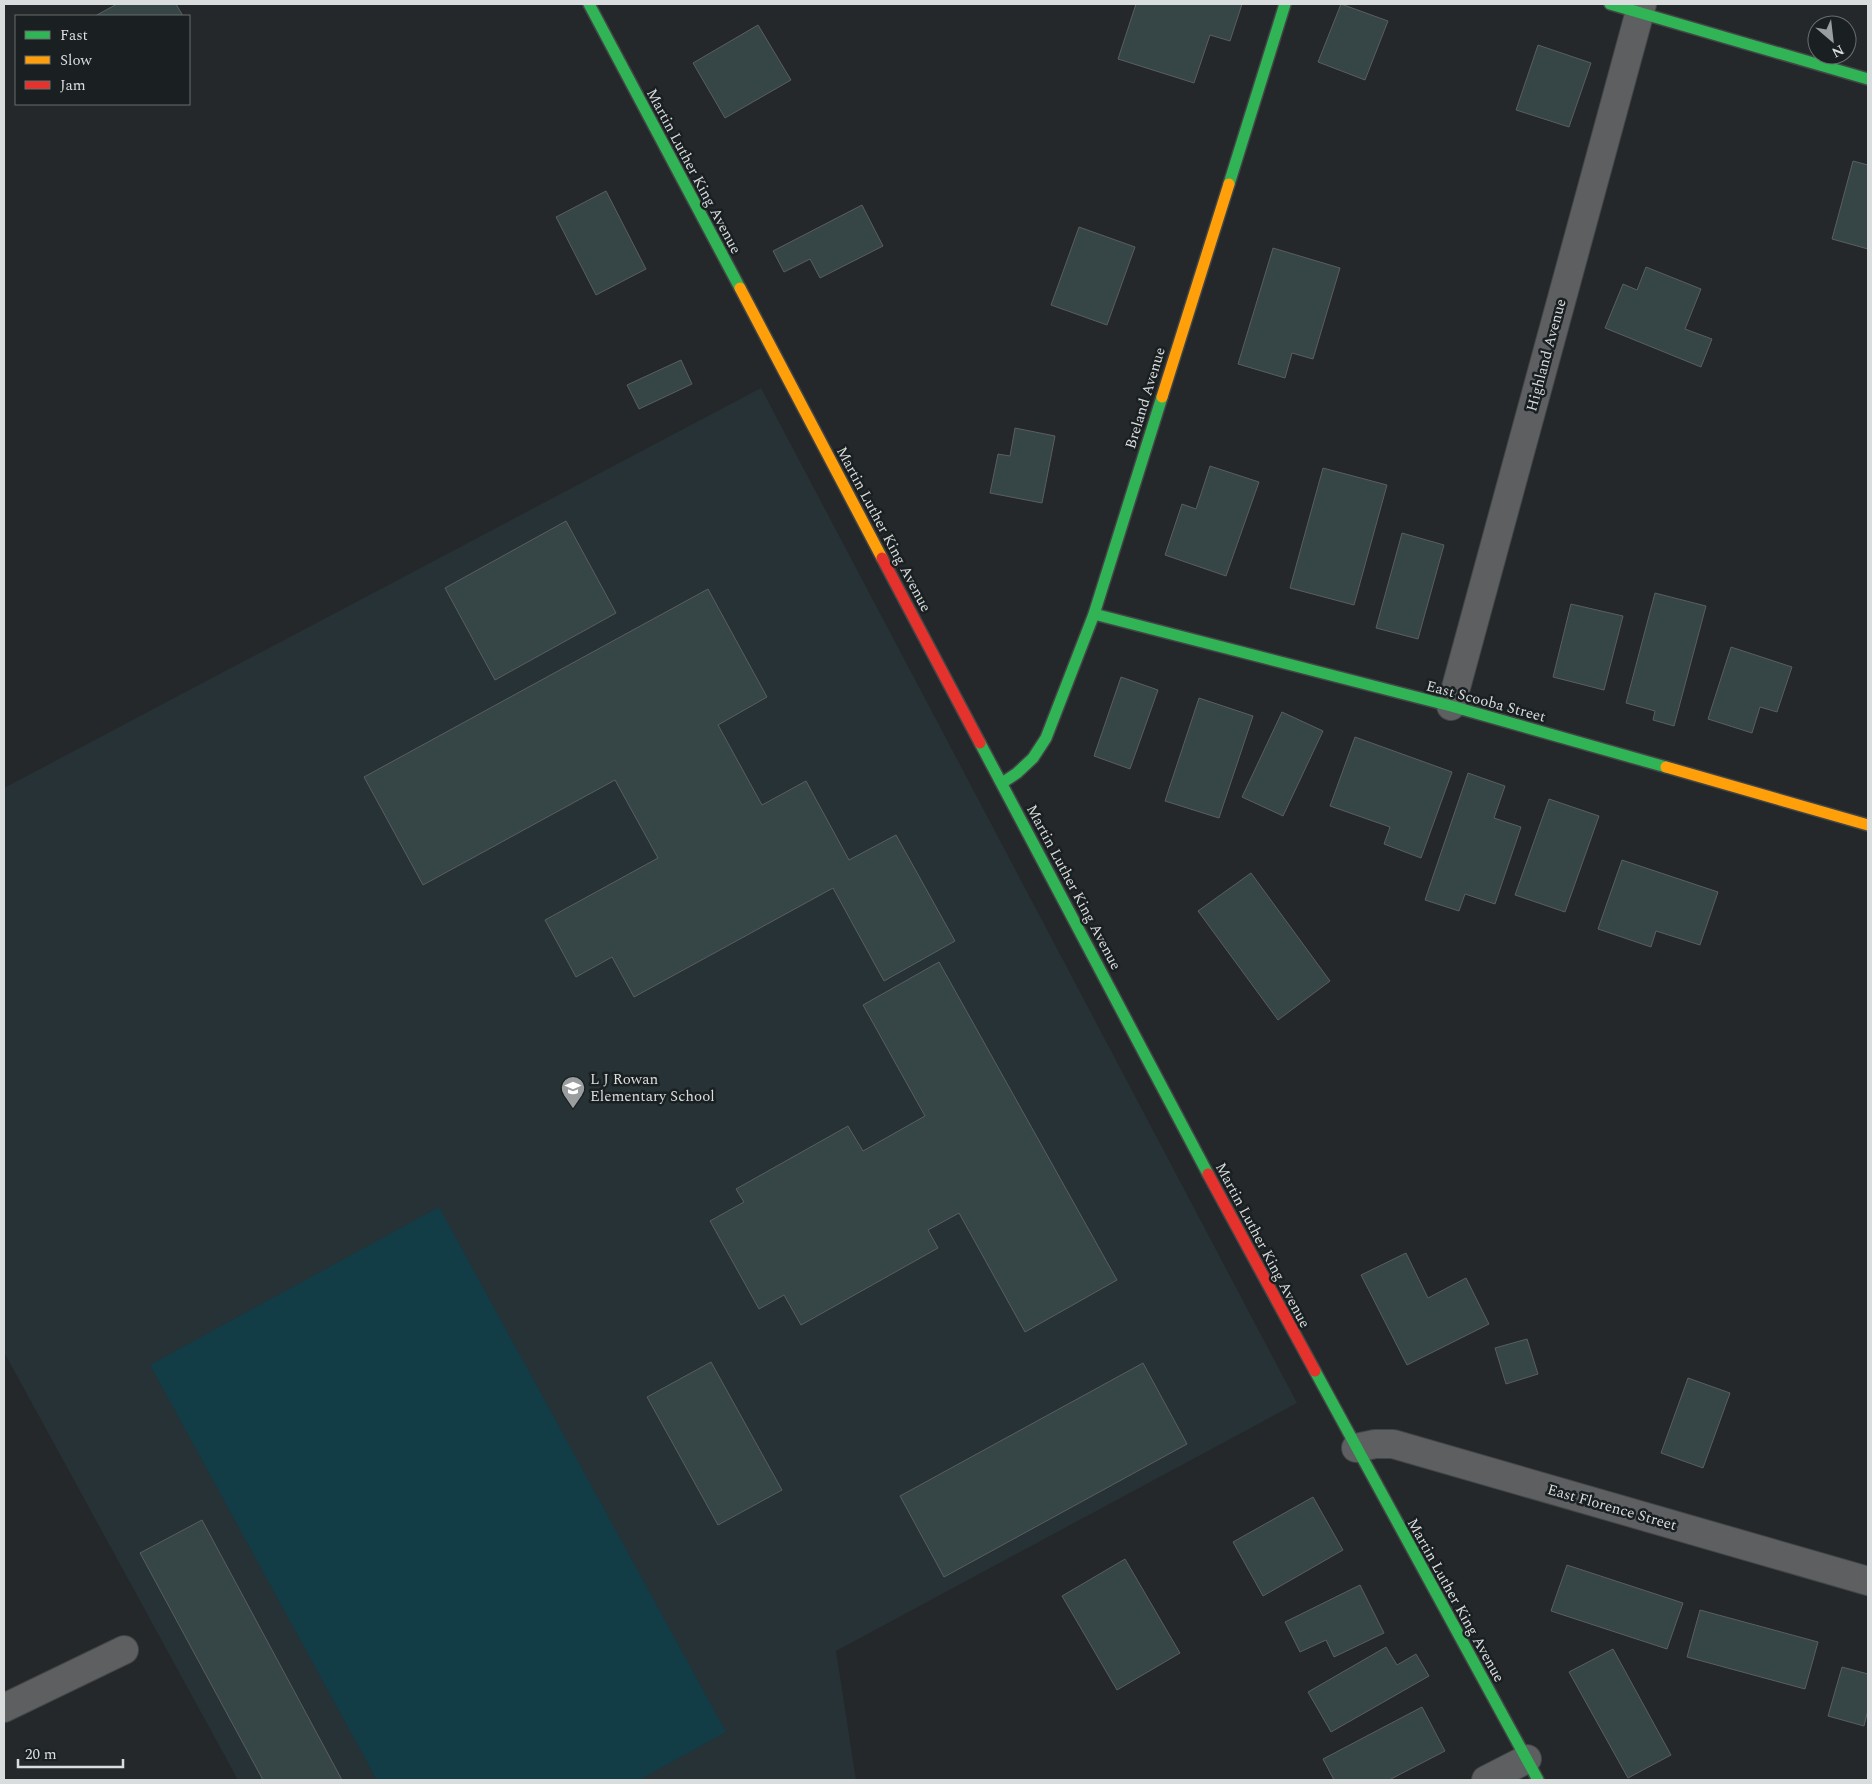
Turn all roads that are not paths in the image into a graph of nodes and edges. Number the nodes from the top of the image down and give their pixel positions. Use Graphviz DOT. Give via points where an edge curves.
graph roads {
  1 [pos="589,4"];
  2 [pos="1284,4"];
  3 [pos="1610,4"];
  4 [pos="1641,8"];
  5 [pos="1868,79"];
  6 [pos="1094,614"];
  7 [pos="1451,706"];
  8 [pos="1002,783"];
  9 [pos="1868,825"];
  10 [pos="1356,1448"];
  11 [pos="1868,1581"];
  12 [pos="124,1650"];
  13 [pos="4,1708"];
  14 [pos="1532,1770"];
  15 [pos="1486,1780"];
  1 -- 8 [label="street, Martin Luther King Avenue"];
  2 -- 6 [label="street, Breland Avenue"];
  3 -- 4 [label="street"];
  4 -- 5 [label="street"];
  4 -- 7 [label="street, Highland Avenue"];
  6 -- 7 [label="street, East Scooba Street"];
  6 -- 8 [label="street, Breland Avenue" via="1046,738 1033,758"];
  7 -- 9 [label="street, East Scooba Street"];
  8 -- 10 [label="street, Martin Luther King Avenue"];
  10 -- 11 [label="street, East Florence Street" via="1393,1444"];
  10 -- 14 [label="street, Martin Luther King Avenue"];
  12 -- 13 [label="street"];
  14 -- 15 [label="street"];
}
